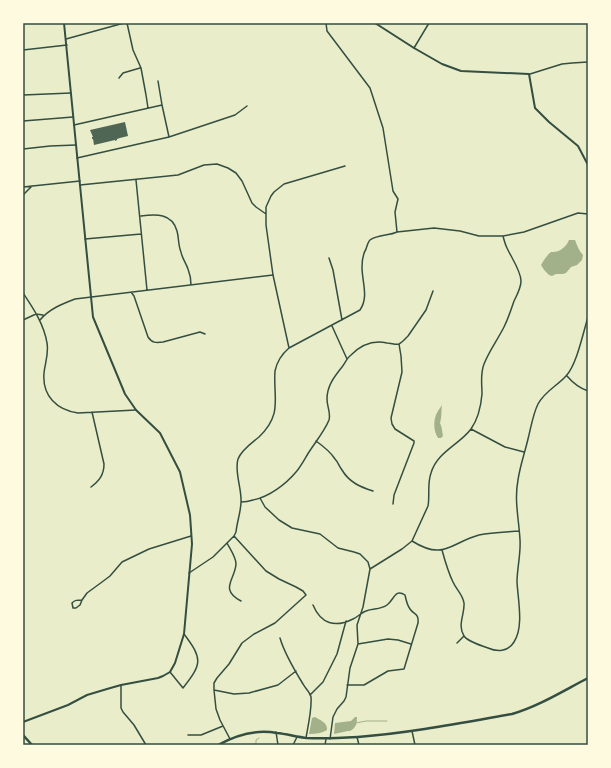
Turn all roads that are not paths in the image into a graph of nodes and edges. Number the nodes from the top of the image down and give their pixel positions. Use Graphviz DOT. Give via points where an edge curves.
graph roads {
  1 [pos="64,23"];
  2 [pos="125,23"];
  3 [pos="326,23"];
  4 [pos="375,23"];
  5 [pos="429,23"];
  6 [pos="66,39"];
  7 [pos="67,45"];
  8 [pos="414,48"];
  9 [pos="23,50"];
  10 [pos="588,62"];
  11 [pos="141,68"];
  12 [pos="529,74"];
  13 [pos="119,78"];
  14 [pos="158,81"];
  15 [pos="71,93"];
  16 [pos="23,95"];
  17 [pos="162,105"];
  18 [pos="247,106"];
  19 [pos="148,108"];
  20 [pos="73,117"];
  21 [pos="23,121"];
  22 [pos="74,125"];
  23 [pos="169,137"];
  24 [pos="76,145"];
  25 [pos="23,149"];
  26 [pos="78,158"];
  27 [pos="588,165"];
  28 [pos="344,166"];
  29 [pos="136,180"];
  30 [pos="80,181"];
  31 [pos="80,185"];
  32 [pos="32,186"];
  33 [pos="23,187"];
  34 [pos="23,195"];
  35 [pos="266,214"];
  36 [pos="588,214"];
  37 [pos="140,216"];
  38 [pos="397,232"];
  39 [pos="141,234"];
  40 [pos="503,236"];
  41 [pos="85,239"];
  42 [pos="329,258"];
  43 [pos="273,275"];
  44 [pos="191,285"];
  45 [pos="147,290"];
  46 [pos="434,291"];
  47 [pos="131,292"];
  48 [pos="23,293"];
  49 [pos="91,297"];
  50 [pos="36,314"];
  51 [pos="44,315"];
  52 [pos="588,317"];
  53 [pos="23,320"];
  54 [pos="40,320"];
  55 [pos="342,320"];
  56 [pos="331,326"];
  57 [pos="205,334"];
  58 [pos="399,344"];
  59 [pos="289,348"];
  60 [pos="347,359"];
  61 [pos="567,375"];
  62 [pos="588,391"];
  63 [pos="136,410"];
  64 [pos="92,412"];
  65 [pos="471,428"];
  66 [pos="316,441"];
  67 [pos="524,452"];
  68 [pos="91,487"];
  69 [pos="373,491"];
  70 [pos="260,498"];
  71 [pos="241,502"];
  72 [pos="393,504"];
  73 [pos="519,531"];
  74 [pos="191,536"];
  75 [pos="234,536"];
  76 [pos="412,540"];
  77 [pos="227,543"];
  78 [pos="442,550"];
  79 [pos="370,569"];
  80 [pos="189,572"];
  81 [pos="82,600"];
  82 [pos="241,601"];
  83 [pos="313,605"];
  84 [pos="359,616"];
  85 [pos="346,621"];
  86 [pos="184,634"];
  87 [pos="464,636"];
  88 [pos="280,638"];
  89 [pos="457,643"];
  90 [pos="358,644"];
  91 [pos="412,644"];
  92 [pos="170,672"];
  93 [pos="296,672"];
  94 [pos="588,678"];
  95 [pos="122,685"];
  96 [pos="347,685"];
  97 [pos="183,688"];
  98 [pos="181,690"];
  99 [pos="214,690"];
  100 [pos="310,695"];
  101 [pos="23,722"];
  102 [pos="223,726"];
  103 [pos="412,731"];
  104 [pos="276,732"];
  105 [pos="23,735"];
  106 [pos="188,735"];
  107 [pos="297,737"];
  108 [pos="357,737"];
  109 [pos="306,738"];
  110 [pos="230,739"];
  111 [pos="326,739"];
  112 [pos="330,739"];
  113 [pos="32,745"];
  114 [pos="146,745"];
  115 [pos="218,745"];
  116 [pos="278,745"];
  117 [pos="293,745"];
  118 [pos="325,745"];
  119 [pos="359,745"];
  120 [pos="415,745"];
  1 -- 6 [label="main road"];
  2 -- 6 [label="street"];
  2 -- 11 [label="street"];
  3 -- 38 [label="street" via="327,31 370,88 375,102 383,128 393,191 398,199 395,212"];
  4 -- 8 [label="main road"];
  5 -- 8 [label="street"];
  6 -- 7 [label="main road"];
  7 -- 9 [label="street"];
  7 -- 15 [label="main road"];
  8 -- 12 [label="main road" via="442,64 461,71"];
  10 -- 12 [label="street" via="562,64"];
  11 -- 13 [label="street" via="123,73"];
  11 -- 19 [label="street"];
  12 -- 27 [label="main road" via="535,108 578,146"];
  14 -- 17 [label="street"];
  15 -- 16 [label="street"];
  15 -- 20 [label="main road"];
  17 -- 19 [label="street"];
  17 -- 23 [label="street"];
  18 -- 23 [label="street" via="235,115"];
  19 -- 22 [label="street"];
  20 -- 21 [label="street"];
  20 -- 22 [label="main road"];
  22 -- 24 [label="main road"];
  23 -- 26 [label="street"];
  24 -- 25 [label="street"];
  24 -- 26 [label="main road"];
  26 -- 30 [label="main road"];
  28 -- 35 [label="street" via="284,184 271,196"];
  29 -- 31 [label="street"];
  29 -- 35 [label="street" via="178,175 204,165 217,164 236,174 252,203"];
  29 -- 37 [label="street"];
  30 -- 31 [label="main road"];
  30 -- 32 [label="street"];
  31 -- 41 [label="main road"];
  32 -- 33 [label="street"];
  32 -- 34 [label="street"];
  35 -- 43 [label="street"];
  36 -- 40 [label="street" via="578,213 524,232"];
  37 -- 39 [label="street"];
  37 -- 44 [label="street" via="161,215 174,224"];
  38 -- 40 [label="street" via="434,228 480,236"];
  38 -- 55 [label="street" via="370,240 362,260 365,294 363,305 360,310"];
  39 -- 41 [label="street"];
  39 -- 45 [label="street"];
  40 -- 65 [label="street" via="520,276 520,287 504,326 484,364 481,403"];
  41 -- 49 [label="main road"];
  42 -- 55 [label="street"];
  43 -- 44 [label="street"];
  43 -- 59 [label="street"];
  44 -- 45 [label="street"];
  45 -- 47 [label="street"];
  46 -- 58 [label="street" via="426,310 408,336"];
  47 -- 49 [label="street"];
  47 -- 57 [label="street" via="148,337 153,343 200,332"];
  48 -- 50 [label="street"];
  49 -- 51 [label="street" via="75,299"];
  49 -- 63 [label="main road" via="93,316 125,394"];
  50 -- 51 [label="street"];
  50 -- 53 [label="street"];
  50 -- 54 [label="street"];
  51 -- 54 [label="street"];
  52 -- 61 [label="street"];
  54 -- 64 [label="street" via="48,350 44,383 51,400 70,412"];
  55 -- 56 [label="street"];
  56 -- 59 [label="street"];
  56 -- 60 [label="street"];
  58 -- 60 [label="street" via="374,342 358,349"];
  58 -- 72 [label="street" via="402,372 391,418 395,429 414,443"];
  59 -- 71 [label="street" via="276,365 275,412 272,419 264,432 244,450 238,460"];
  60 -- 66 [label="street" via="331,380 327,399 330,416"];
  61 -- 62 [label="street" via="576,385"];
  61 -- 67 [label="street" via="545,393 538,405"];
  63 -- 64 [label="street"];
  63 -- 74 [label="main road" via="160,434 180,472 190,515"];
  64 -- 68 [label="street" via="104,470"];
  65 -- 67 [label="street" via="505,447"];
  65 -- 76 [label="street" via="447,449 433,468 430,474 430,500"];
  66 -- 69 [label="street" via="331,453 344,475 360,487"];
  66 -- 70 [label="street" via="291,478"];
  67 -- 73 [label="street" via="516,490"];
  70 -- 71 [label="street"];
  70 -- 79 [label="street" via="268,511 279,520 292,528 320,534 338,548 360,554 368,562"];
  71 -- 75 [label="street"];
  73 -- 78 [label="street" via="481,534"];
  73 -- 87 [label="street" via="517,582 520,624 515,641 506,650 495,651"];
  74 -- 80 [label="main road"];
  74 -- 81 [label="street" via="149,549 122,562"];
  75 -- 77 [label="street"];
  75 -- 99 [label="street" via="266,570 303,590 306,595 275,623 242,643 214,683"];
  76 -- 78 [label="street" via="425,548"];
  76 -- 79 [label="street"];
  77 -- 80 [label="street" via="213,557"];
  77 -- 82 [label="street" via="236,561 230,582 231,593"];
  78 -- 87 [label="street" via="453,582 463,599 461,627"];
  79 -- 84 [label="street"];
  80 -- 86 [label="main road"];
  81 -- 81 [label="street" via="74,601 73,608 79,607"];
  83 -- 85 [label="street" via="319,616 327,622 336,624"];
  84 -- 85 [label="street"];
  84 -- 90 [label="street"];
  84 -- 91 [label="street" via="365,611 387,605 396,595 402,593 408,607 418,619"];
  85 -- 100 [label="street" via="337,654 323,682"];
  86 -- 92 [label="main road"];
  86 -- 97 [label="street" via="197,653 199,661"];
  87 -- 89 [label="street"];
  88 -- 93 [label="street"];
  90 -- 91 [label="street" via="388,639"];
  90 -- 96 [label="street"];
  91 -- 96 [label="street" via="404,669 388,671 364,685"];
  92 -- 95 [label="main road" via="158,678"];
  92 -- 97 [label="street"];
  93 -- 99 [label="street" via="278,685 249,693 234,694"];
  93 -- 100 [label="street"];
  94 -- 103 [label="main road" via="543,702 512,714"];
  95 -- 101 [label="main road" via="87,695"];
  95 -- 114 [label="street" via="121,708"];
  96 -- 112 [label="street" via="344,701 333,717"];
  97 -- 98 [label="street"];
  99 -- 102 [label="street" via="216,709"];
  100 -- 109 [label="street"];
  102 -- 106 [label="street" via="201,734"];
  102 -- 110 [label="street"];
  103 -- 108 [label="main road"];
  103 -- 120 [label="street"];
  104 -- 107 [label="main road"];
  104 -- 110 [label="main road" via="253,732"];
  104 -- 116 [label="street"];
  105 -- 113 [label="main road"];
  107 -- 109 [label="main road"];
  107 -- 117 [label="street"];
  108 -- 112 [label="main road"];
  108 -- 119 [label="street"];
  109 -- 111 [label="main road"];
  110 -- 115 [label="main road"];
  111 -- 112 [label="main road"];
  111 -- 118 [label="street"];
}
